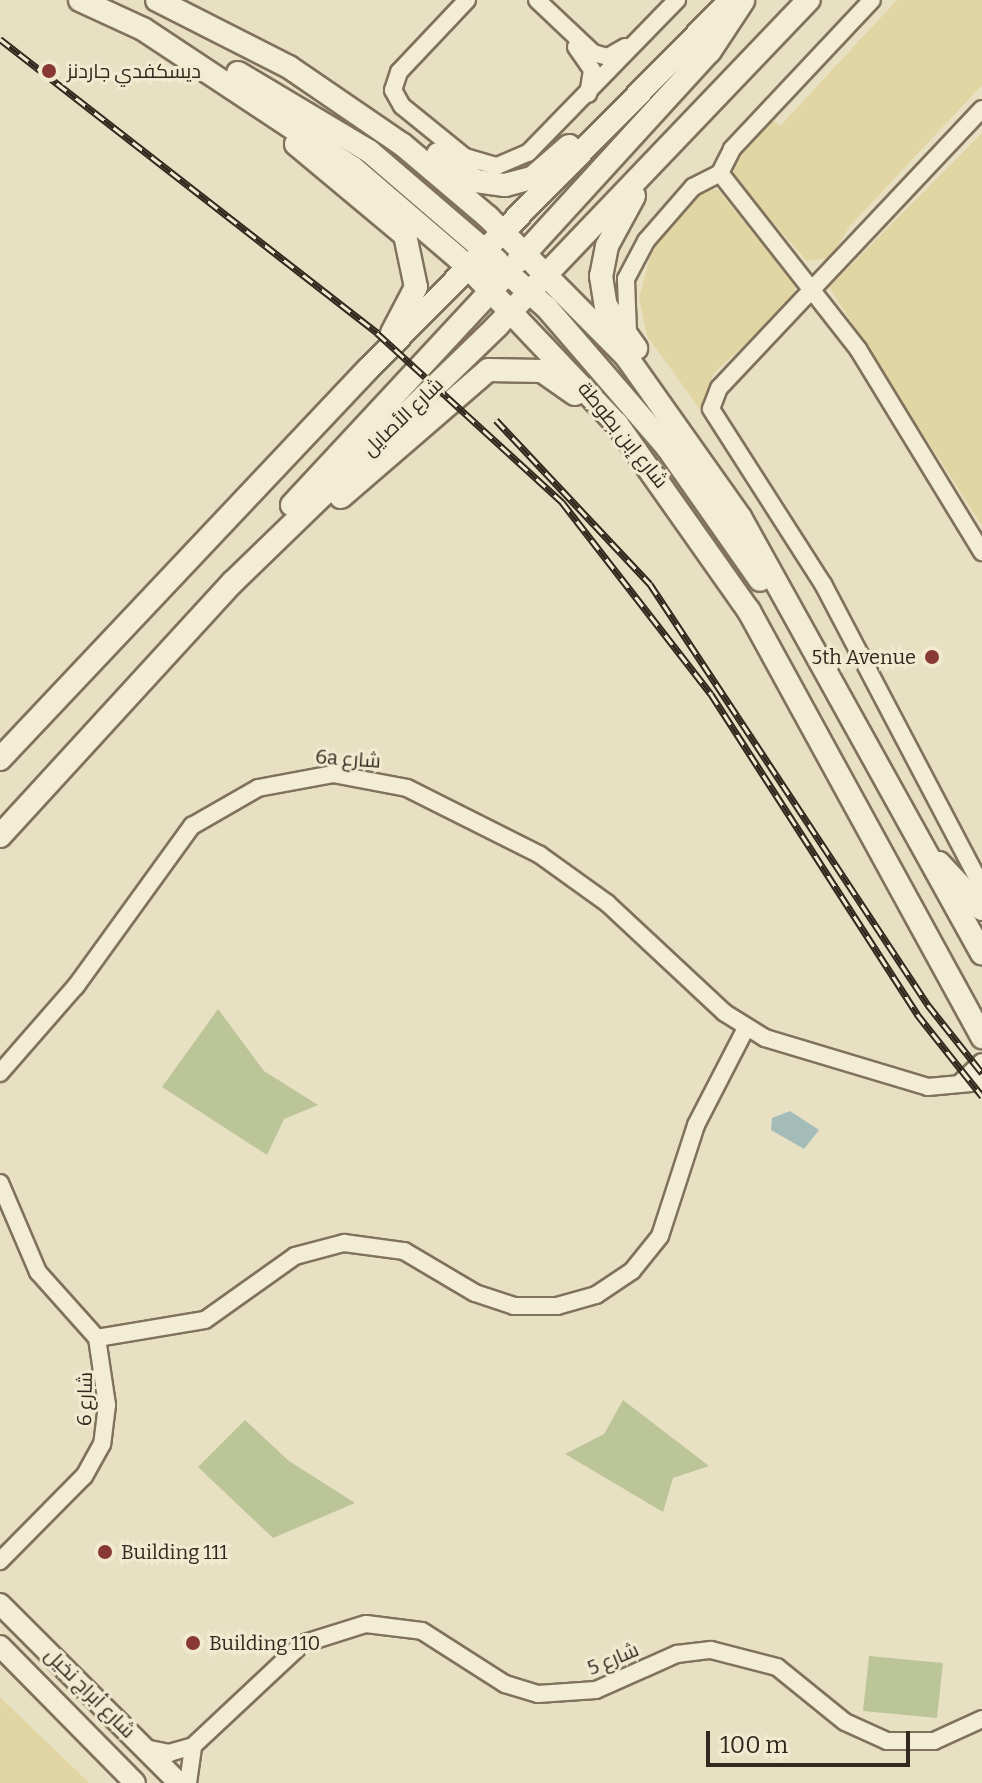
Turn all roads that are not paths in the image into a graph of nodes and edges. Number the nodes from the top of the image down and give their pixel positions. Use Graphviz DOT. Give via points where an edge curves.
graph roads {
  1 [pos="80,0"];
  2 [pos="157,0"];
  3 [pos="467,0"];
  4 [pos="525,0"];
  5 [pos="537,0"];
  6 [pos="677,0"];
  7 [pos="731,0"];
  8 [pos="744,0"];
  9 [pos="872,0"];
  10 [pos="808,1"];
  11 [pos="663,16"];
  12 [pos="143,29"];
  13 [pos="694,38"];
  14 [pos="241,90"];
  15 [pos="587,96"];
  16 [pos="982,109"];
  17 [pos="360,113"];
  18 [pos="651,165"];
  19 [pos="720,173"];
  20 [pos="497,226"];
  21 [pos="481,244"];
  22 [pos="554,266"];
  23 [pos="509,271"];
  24 [pos="461,279"];
  25 [pos="815,288"];
  26 [pos="530,291"];
  27 [pos="547,308"];
  28 [pos="520,318"];
  29 [pos="634,344"];
  30 [pos="368,369"];
  31 [pos="617,424"];
  32 [pos="982,552"];
  33 [pos="233,582"];
  34 [pos="206,612"];
  35 [pos="853,716"];
  36 [pos="0,759"];
  37 [pos="905,821"];
  38 [pos="0,836"];
  39 [pos="982,887"];
  40 [pos="982,909"];
  41 [pos="982,953"];
  42 [pos="746,1028"];
  43 [pos="982,1037"];
  44 [pos="982,1062"];
  45 [pos="0,1073"];
  46 [pos="982,1082"];
  47 [pos="960,1083"];
  48 [pos="0,1183"];
  49 [pos="97,1338"];
  50 [pos="0,1562"];
  51 [pos="0,1604"];
  52 [pos="0,1646"];
  53 [pos="982,1719"];
  54 [pos="193,1746"];
  55 [pos="145,1748"];
  56 [pos="135,1783"];
  57 [pos="179,1783"];
  58 [pos="188,1783"];
  1 -- 12 [label="main road"];
  2 -- 17 [label="main road" via="261,51"];
  3 -- 15 [label="street" via="399,72 393,90 402,106 465,157 497,166 519,160"];
  4 -- 15 [label="street" via="590,62"];
  5 -- 11 [label="street" via="601,56 616,55"];
  6 -- 11 [label="street"];
  7 -- 13 [label="main road"];
  8 -- 23 [label="main road" via="710,51"];
  9 -- 19 [label="street" via="732,149"];
  10 -- 18 [label="main road, شارع الأصايل"];
  11 -- 15 [label="street"];
  12 -- 14 [label="main road"];
  12 -- 21 [label="main road" via="332,127"];
  13 -- 17 [label="main road" via="648,68 548,166 520,182 476,181 416,136"];
  13 -- 20 [label="main road"];
  14 -- 24 [label="main road" via="353,168"];
  14 -- 30 [label="main road" via="405,235 416,270 413,301"];
  16 -- 25 [label="street"];
  17 -- 20 [label="main road"];
  18 -- 22 [label="main road, شارع الأصايل"];
  18 -- 29 [label="main road" via="607,246 601,276 606,306"];
  19 -- 25 [label="street"];
  19 -- 29 [label="street" via="677,202 630,269 624,305"];
  20 -- 21 [label="main road"];
  20 -- 23 [label="main road"];
  21 -- 23 [label="main road"];
  21 -- 24 [label="main road"];
  22 -- 23 [label="main road"];
  22 -- 23 [label="main road" via="542,259"];
  22 -- 26 [label="main road, شارع الأصايل"];
  22 -- 35 [label="main road" via="702,460"];
  23 -- 24 [label="main road"];
  23 -- 24 [label="main road" via="476,284"];
  23 -- 26 [label="main road"];
  23 -- 28 [label="main road, شارع إبن بطوطة"];
  23 -- 33 [label="main road" via="270,529"];
  24 -- 30 [label="main road"];
  25 -- 32 [label="street"];
  25 -- 39 [label="street" via="719,388 713,420 823,584"];
  26 -- 27 [label="main road"];
  26 -- 28 [label="main road, شارع الأصايل"];
  27 -- 28 [label="main road" via="529,309"];
  27 -- 35 [label="main road" via="698,488"];
  28 -- 31 [label="main road, شارع إبن بطوطة"];
  28 -- 33 [label="main road, شارع الأصايل"];
  29 -- 35 [label="main road" via="749,511 824,641"];
  30 -- 36 [label="main road"];
  31 -- 34 [label="main road" via="542,371 488,370"];
  31 -- 43 [label="main road, شارع إبن بطوطة" via="749,611"];
  33 -- 34 [label="main road, شارع الأصايل"];
  34 -- 38 [label="main road, شارع الأصايل"];
  35 -- 37 [label="main road"];
  37 -- 40 [label="main road"];
  37 -- 41 [label="main road"];
  42 -- 45 [label="street, 6a شارع" via="601,898 540,855 407,788 320,775 258,788 192,826 76,986"];
  42 -- 47 [label="street, 6a شارع" via="864,1072 934,1087"];
  42 -- 49 [label="street" via="696,1125 660,1236 632,1271 596,1295 557,1306 514,1306 475,1293 404,1251 344,1243 295,1256 205,1320"];
  44 -- 47 [label="street"];
  46 -- 47 [label="street, 6a شارع"];
  48 -- 49 [label="street" via="38,1272"];
  49 -- 50 [label="street, شارع 6" via="107,1405 98,1453 78,1484"];
  51 -- 55 [label="street, شارع أبراج نخيل"];
  52 -- 56 [label="street, شارع أبراج نخيل"];
  53 -- 54 [label="street, شارع 5" via="934,1741 887,1741 845,1722 777,1667 711,1650 677,1654 596,1690 538,1694 505,1684 422,1631 366,1624 302,1644"];
  54 -- 55 [label="street" via="169,1753"];
  54 -- 58 [label="street"];
  55 -- 57 [label="street, شارع أبراج نخيل"];
}
